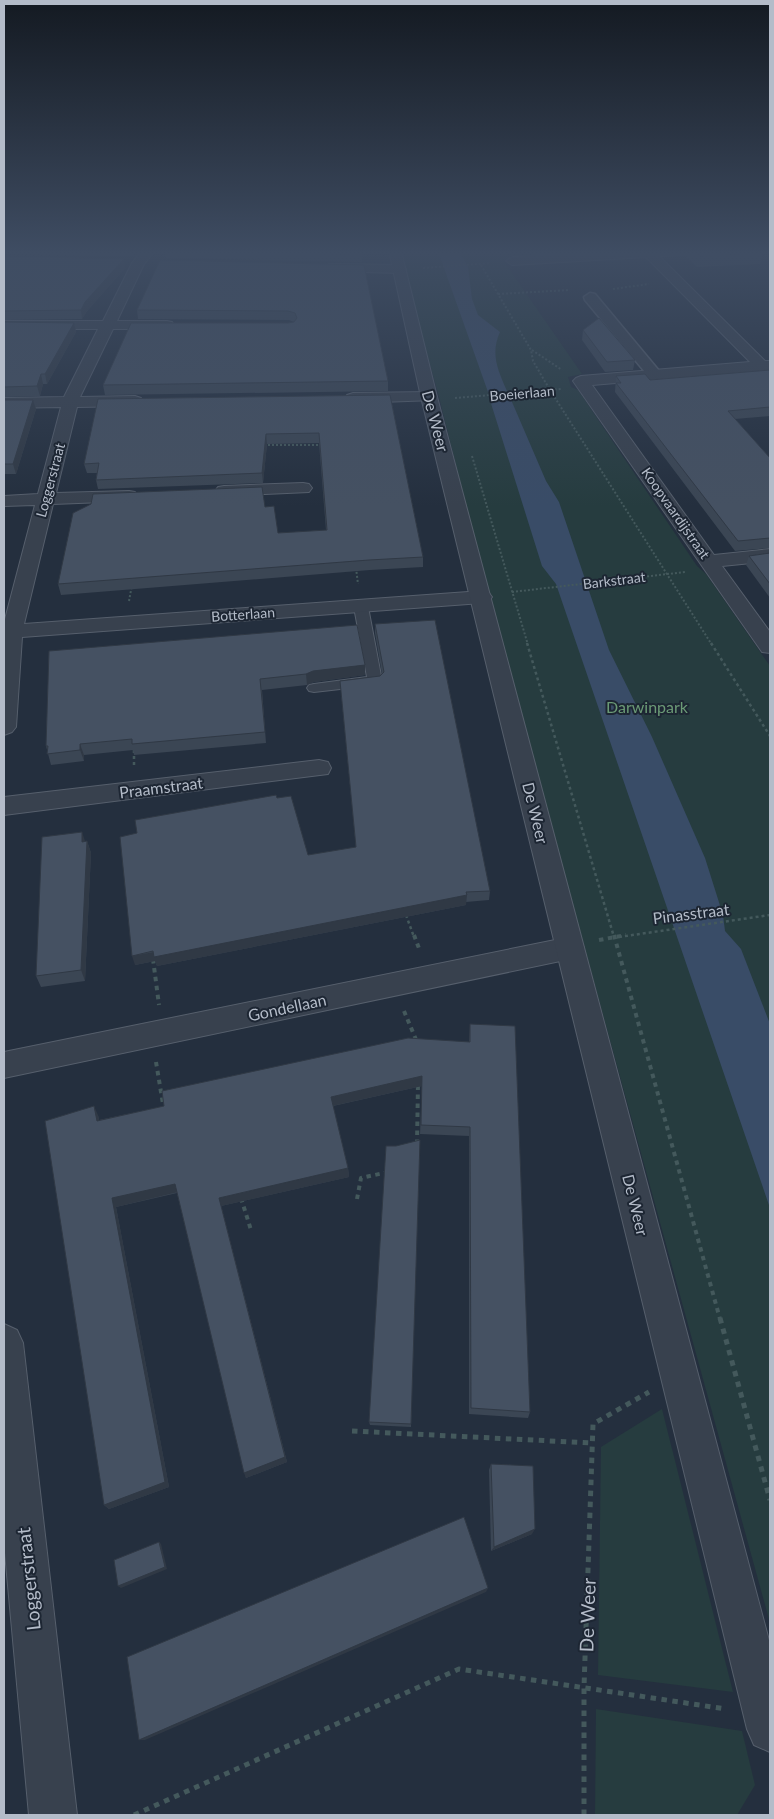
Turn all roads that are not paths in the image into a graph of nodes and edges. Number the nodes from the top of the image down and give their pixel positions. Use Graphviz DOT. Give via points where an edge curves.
graph roads {
  1 [pos="102,336"];
  2 [pos="425,336"];
  3 [pos="622,336"];
  4 [pos="735,336"];
  5 [pos="766,366"];
  6 [pos="655,375"];
  7 [pos="442,397"];
  8 [pos="337,398"];
  9 [pos="152,401"];
  10 [pos="70,402"];
  11 [pos="4,403"];
  12 [pos="303,488"];
  13 [pos="208,492"];
  14 [pos="142,496"];
  15 [pos="44,500"];
  16 [pos="4,501"];
  17 [pos="770,555"];
  18 [pos="713,565"];
  19 [pos="482,597"];
  20 [pos="361,607"];
  21 [pos="8,632"];
  22 [pos="770,647"];
  23 [pos="314,688"];
  24 [pos="4,727"];
  25 [pos="319,768"];
  26 [pos="4,806"];
  27 [pos="570,948"];
  28 [pos="4,1065"];
  29 [pos="4,1343"];
  30 [pos="768,1722"];
  31 [pos="53,1815"];
  1 -- 10 [label="street, Loggerstraat"];
  2 -- 7 [label="street, De Weer"];
  3 -- 6 [label="street"];
  4 -- 5 [label="street"];
  5 -- 6 [label="street"];
  6 -- 18 [label="street, Koopvaardijstraat" via="584,384"];
  7 -- 8 [label="street"];
  7 -- 19 [label="street, De Weer"];
  9 -- 10 [label="street"];
  10 -- 11 [label="street"];
  10 -- 15 [label="street, Loggerstraat"];
  12 -- 13 [label="street"];
  14 -- 15 [label="street"];
  15 -- 16 [label="street"];
  15 -- 21 [label="street, Loggerstraat"];
  17 -- 18 [label="street"];
  18 -- 22 [label="street, Koopvaardijstraat"];
  19 -- 20 [label="street, Botterlaan"];
  19 -- 27 [label="street, De Weer"];
  20 -- 21 [label="street, Botterlaan"];
  20 -- 23 [label="lane" via="375,681"];
  21 -- 24 [label="street, Loggerstraat"];
  25 -- 26 [label="street, Praamstraat"];
  27 -- 28 [label="street, Gondellaan"];
  27 -- 30 [label="street, De Weer"];
  29 -- 31 [label="street, Loggerstraat"];
}
